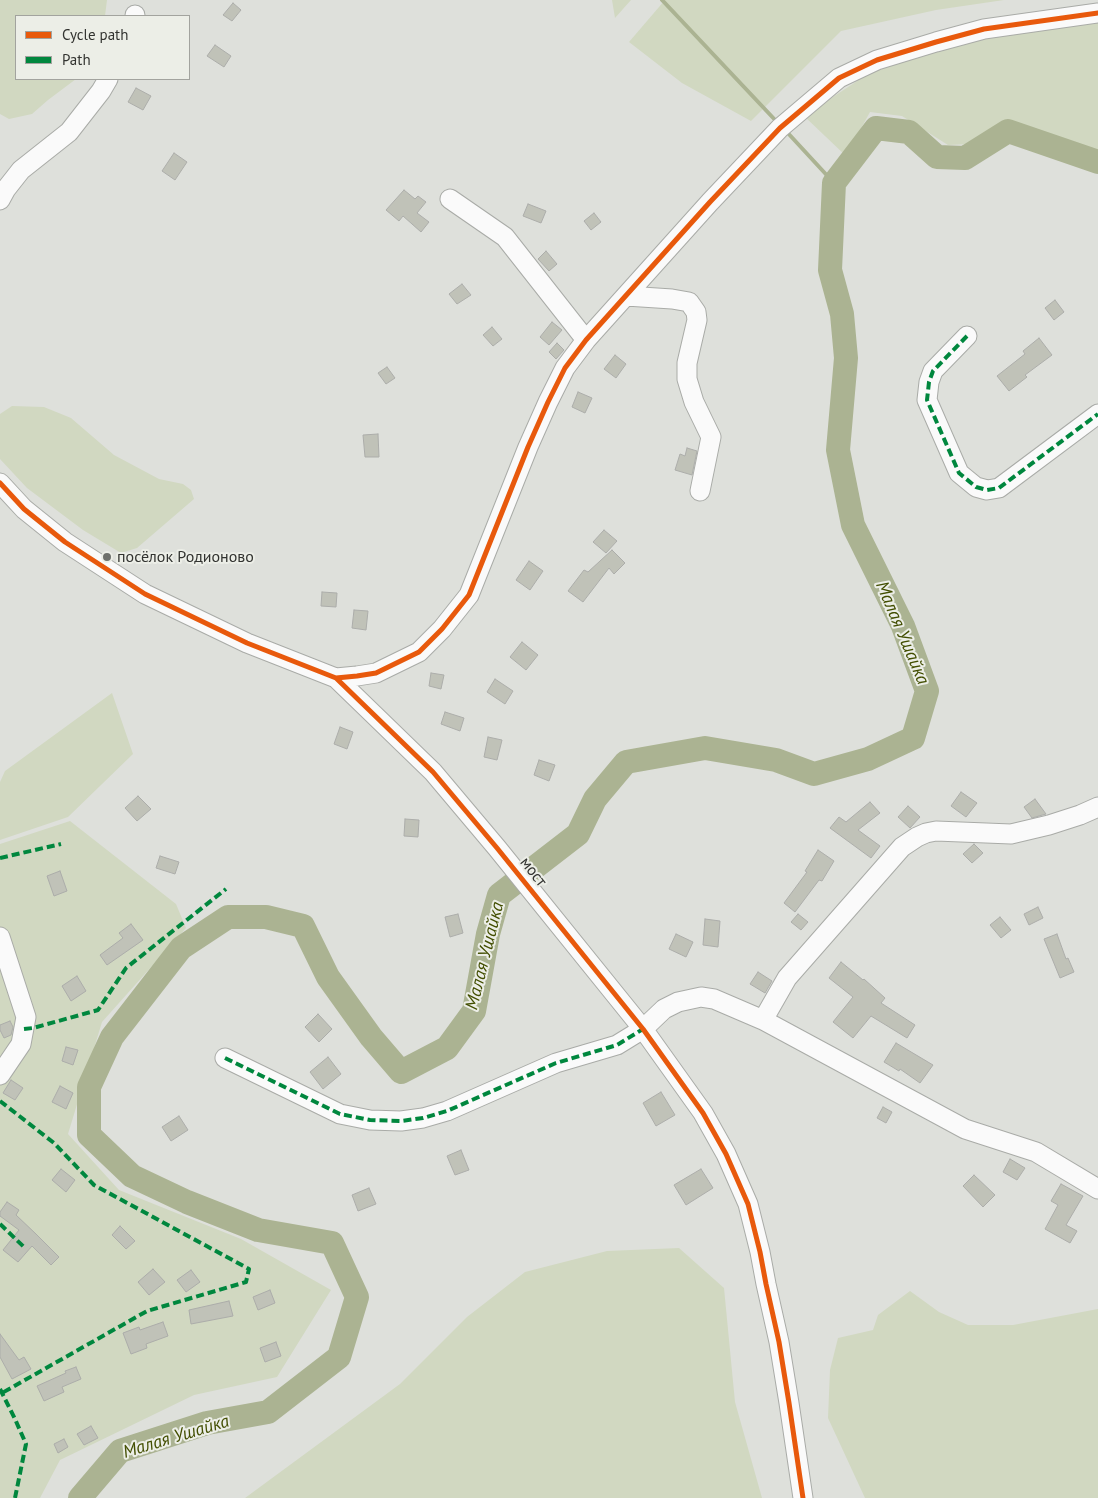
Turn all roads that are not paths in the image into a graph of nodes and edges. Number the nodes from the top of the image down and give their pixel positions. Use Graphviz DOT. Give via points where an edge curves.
graph roads {
  1 [pos="1098,13"];
  2 [pos="107,80"];
  3 [pos="450,199"];
  4 [pos="0,200"];
  5 [pos="626,296"];
  6 [pos="967,336"];
  7 [pos="586,340"];
  8 [pos="1098,414"];
  9 [pos="0,483"];
  10 [pos="700,491"];
  11 [pos="336,678"];
  12 [pos="1098,807"];
  13 [pos="0,937"];
  14 [pos="763,1020"];
  15 [pos="644,1029"];
  16 [pos="225,1058"];
  17 [pos="0,1075"];
  18 [pos="1098,1189"];
  19 [pos="803,1498"];
  1 -- 5 [label="street" via="984,29 877,60 839,78 780,128"];
  2 -- 4 [label="street" via="69,132 21,170"];
  3 -- 7 [label="street" via="505,237"];
  5 -- 7 [label="street"];
  5 -- 10 [label="street" via="689,302 696,312 698,320 687,363 687,379 711,437"];
  6 -- 8 [label="street" via="933,370 927,400 959,473 976,487 999,488"];
  7 -- 11 [label="street" via="565,368 548,402 469,595 419,652 376,673"];
  9 -- 11 [label="street" via="24,509 65,542 145,594 247,643"];
  11 -- 15 [label="street, мост" via="433,772"];
  12 -- 14 [label="street" via="1011,834 936,831 917,837 902,847 787,978"];
  13 -- 17 [label="street" via="26,1017 21,1044"];
  14 -- 15 [label="street" via="714,999 701,997 664,1009"];
  14 -- 18 [label="street" via="965,1129 1036,1152"];
  15 -- 16 [label="street" via="617,1046 556,1063 447,1111 401,1121 370,1120 340,1114"];
  15 -- 19 [label="street, мост" via="703,1113 748,1204 778,1342"];
}
